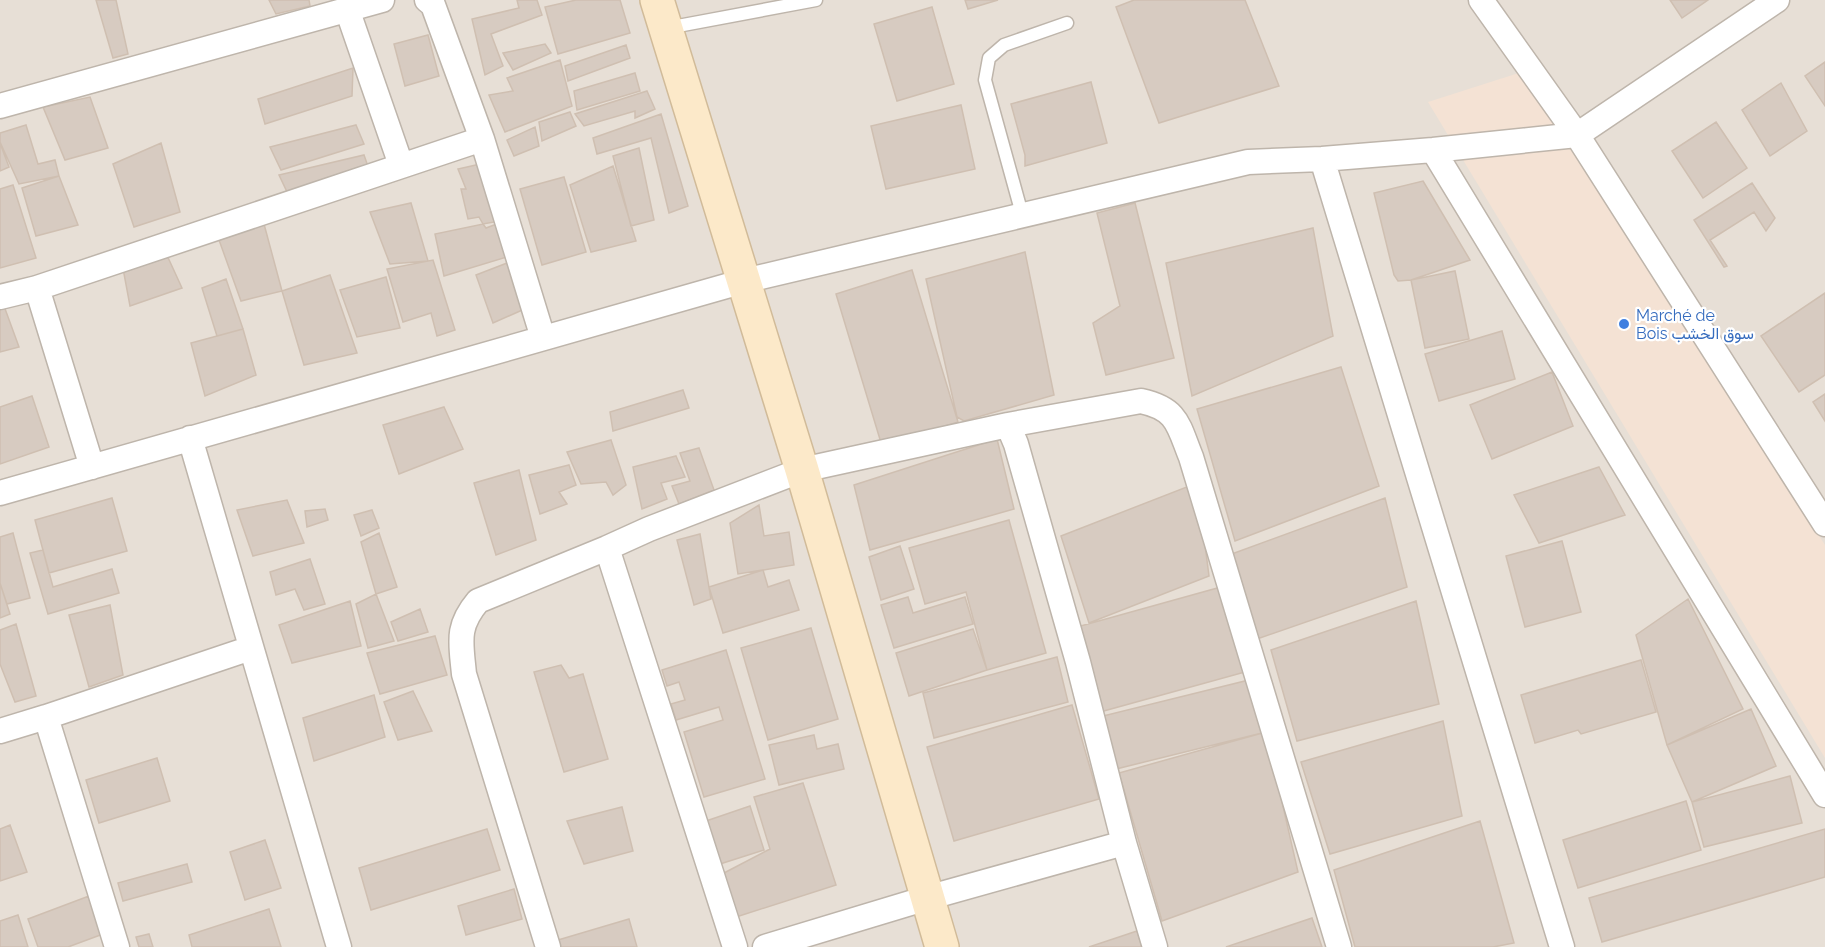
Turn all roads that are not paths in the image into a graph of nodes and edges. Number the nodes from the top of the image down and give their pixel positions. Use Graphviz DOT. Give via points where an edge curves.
graph roads {
  1 [pos="382,0"];
  2 [pos="427,0"];
  3 [pos="816,0"];
  4 [pos="1481,0"];
  5 [pos="1777,0"];
  6 [pos="347,9"];
  7 [pos="661,14"];
  8 [pos="1067,23"];
  9 [pos="0,106"];
  10 [pos="1577,135"];
  11 [pos="482,139"];
  12 [pos="1433,150"];
  13 [pos="1322,159"];
  14 [pos="402,165"];
  15 [pos="1022,214"];
  16 [pos="744,281"];
  17 [pos="38,288"];
  18 [pos="0,297"];
  19 [pos="543,338"];
  20 [pos="1008,425"];
  21 [pos="190,438"];
  22 [pos="92,467"];
  23 [pos="802,470"];
  24 [pos="0,493"];
  25 [pos="1825,524"];
  26 [pos="607,548"];
  27 [pos="251,648"];
  28 [pos="46,717"];
  29 [pos="0,731"];
  30 [pos="1825,795"];
  31 [pos="1124,843"];
  32 [pos="927,897"];
  33 [pos="117,947"];
  34 [pos="339,947"];
  35 [pos="548,947"];
  36 [pos="735,947"];
  37 [pos="765,947"];
  38 [pos="942,947"];
  39 [pos="1155,947"];
  40 [pos="1339,947"];
  41 [pos="1562,947"];
  1 -- 6 [label="street"];
  2 -- 11 [label="street" via="433,5"];
  3 -- 7 [label="lane"];
  4 -- 10 [label="street"];
  5 -- 10 [label="street"];
  6 -- 9 [label="street"];
  6 -- 14 [label="street"];
  7 -- 16 [label="main road"];
  8 -- 15 [label="lane" via="1004,45 989,58 985,80"];
  10 -- 12 [label="street"];
  10 -- 25 [label="street"];
  11 -- 14 [label="street"];
  11 -- 19 [label="street"];
  12 -- 13 [label="street"];
  12 -- 30 [label="street"];
  13 -- 15 [label="street" via="1248,162"];
  13 -- 41 [label="street"];
  14 -- 17 [label="street"];
  15 -- 16 [label="street"];
  16 -- 19 [label="street"];
  16 -- 23 [label="main road"];
  17 -- 18 [label="street"];
  17 -- 22 [label="street"];
  19 -- 21 [label="street"];
  20 -- 23 [label="street"];
  20 -- 31 [label="street" via="1078,662"];
  20 -- 40 [label="street" via="1141,401 1170,412 1191,457"];
  21 -- 22 [label="street"];
  21 -- 27 [label="street"];
  22 -- 24 [label="street"];
  23 -- 26 [label="street"];
  23 -- 32 [label="main road"];
  26 -- 35 [label="street" via="478,601 467,614 461,635 464,674"];
  26 -- 36 [label="street"];
  27 -- 28 [label="street"];
  27 -- 34 [label="street"];
  28 -- 29 [label="street"];
  28 -- 33 [label="street"];
  31 -- 32 [label="street"];
  31 -- 39 [label="street"];
  32 -- 37 [label="street"];
  32 -- 38 [label="main road"];
}
